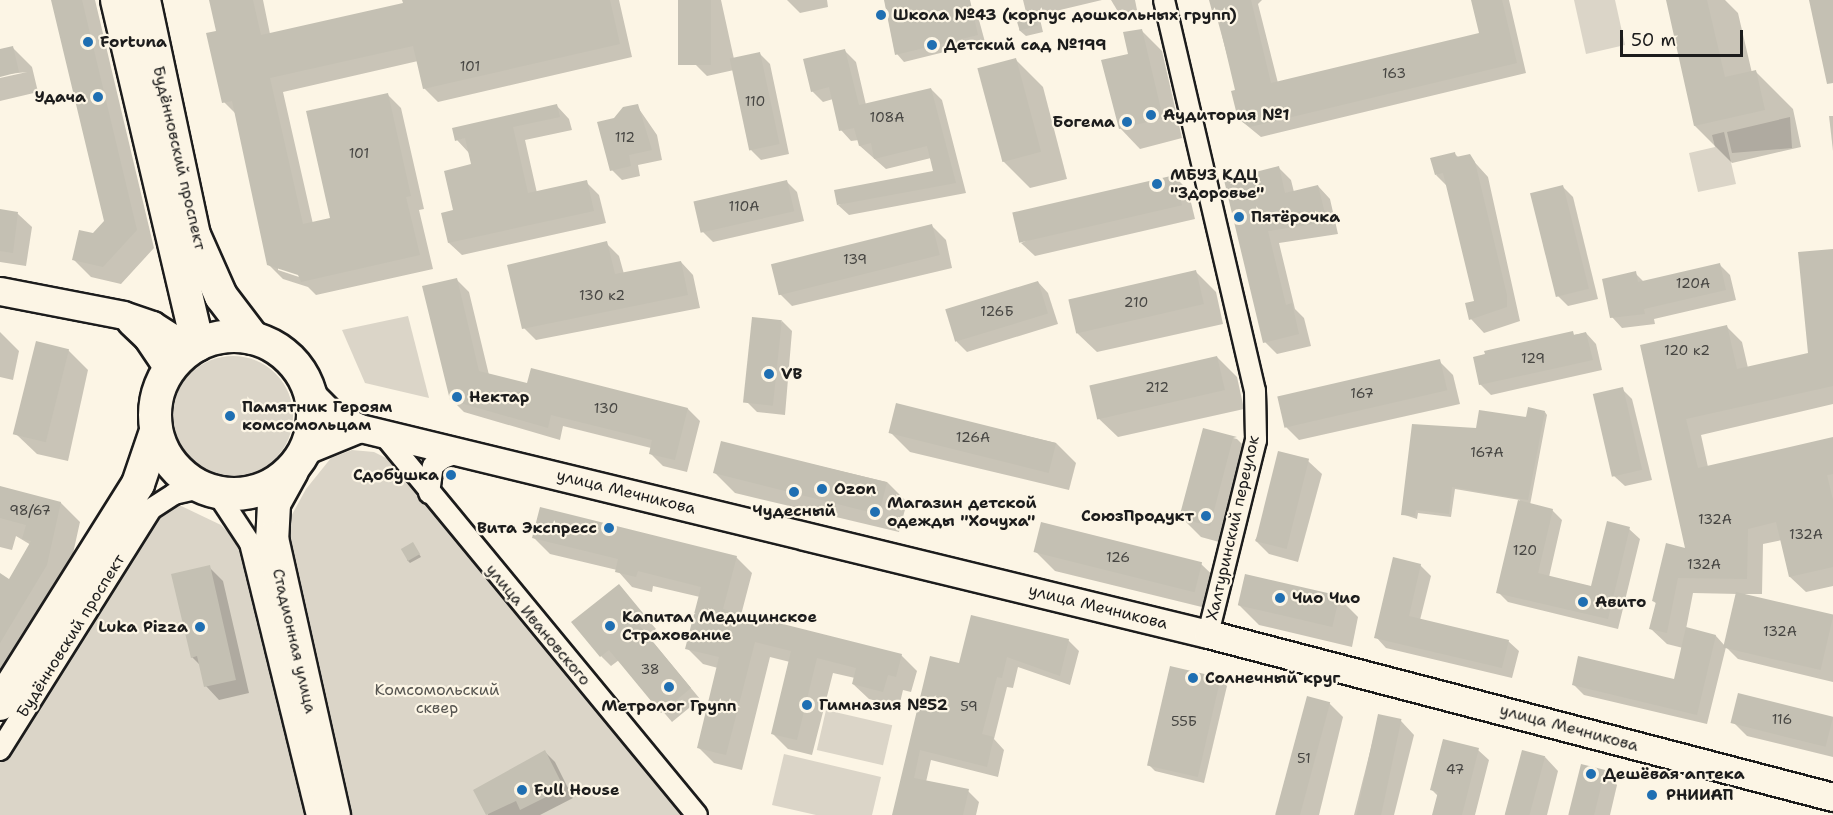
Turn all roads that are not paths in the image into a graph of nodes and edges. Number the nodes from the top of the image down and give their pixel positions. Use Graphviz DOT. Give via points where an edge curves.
graph roads {
  1 [pos="117,0"];
  2 [pos="144,0"];
  3 [pos="1164,0"];
  4 [pos="0,291"];
  5 [pos="253,338"];
  6 [pos="185,355"];
  7 [pos="312,396"];
  8 [pos="156,431"];
  9 [pos="371,431"];
  10 [pos="460,452"];
  11 [pos="300,460"];
  12 [pos="209,491"];
  13 [pos="429,492"];
  14 [pos="1208,634"];
  15 [pos="0,704"];
  16 [pos="0,750"];
  17 [pos="1833,797"];
  18 [pos="317,815"];
  19 [pos="334,815"];
  20 [pos="697,815"];
  1 -- 6 [label="main road, Будённовский проспект"];
  2 -- 5 [label="main road, Будённовский проспект" via="194,235 221,296"];
  3 -- 14 [label="street, Халтуринский переулок" via="1255,391 1256,440"];
  4 -- 6 [label="main road" via="123,315 152,325"];
  5 -- 6 [label="main road" via="229,336"];
  5 -- 7 [label="main road" via="286,355 300,370"];
  6 -- 8 [label="main road" via="159,389"];
  7 -- 9 [label="main road, улица Мечникова" via="330,413"];
  7 -- 11 [label="main road" via="314,423"];
  8 -- 12 [label="main road" via="168,460"];
  8 -- 15 [label="main road, Будённовский проспект" via="138,484"];
  9 -- 10 [label="main road, улица Мечникова"];
  9 -- 11 [label="main road" via="317,442"];
  9 -- 13 [label="street, улица Ивановского"];
  10 -- 13 [label="street" via="433,466"];
  10 -- 14 [label="main road, улица Мечникова"];
  11 -- 12 [label="main road" via="257,492"];
  11 -- 19 [label="main road, Стадионная улица" via="274,504 272,538"];
  12 -- 16 [label="street, Будённовский проспект" via="174,494 151,509"];
  12 -- 18 [label="street, Стадионная улица" via="250,543"];
  13 -- 20 [label="street, улица Ивановского"];
  14 -- 17 [label="main road, улица Мечникова"];
}
